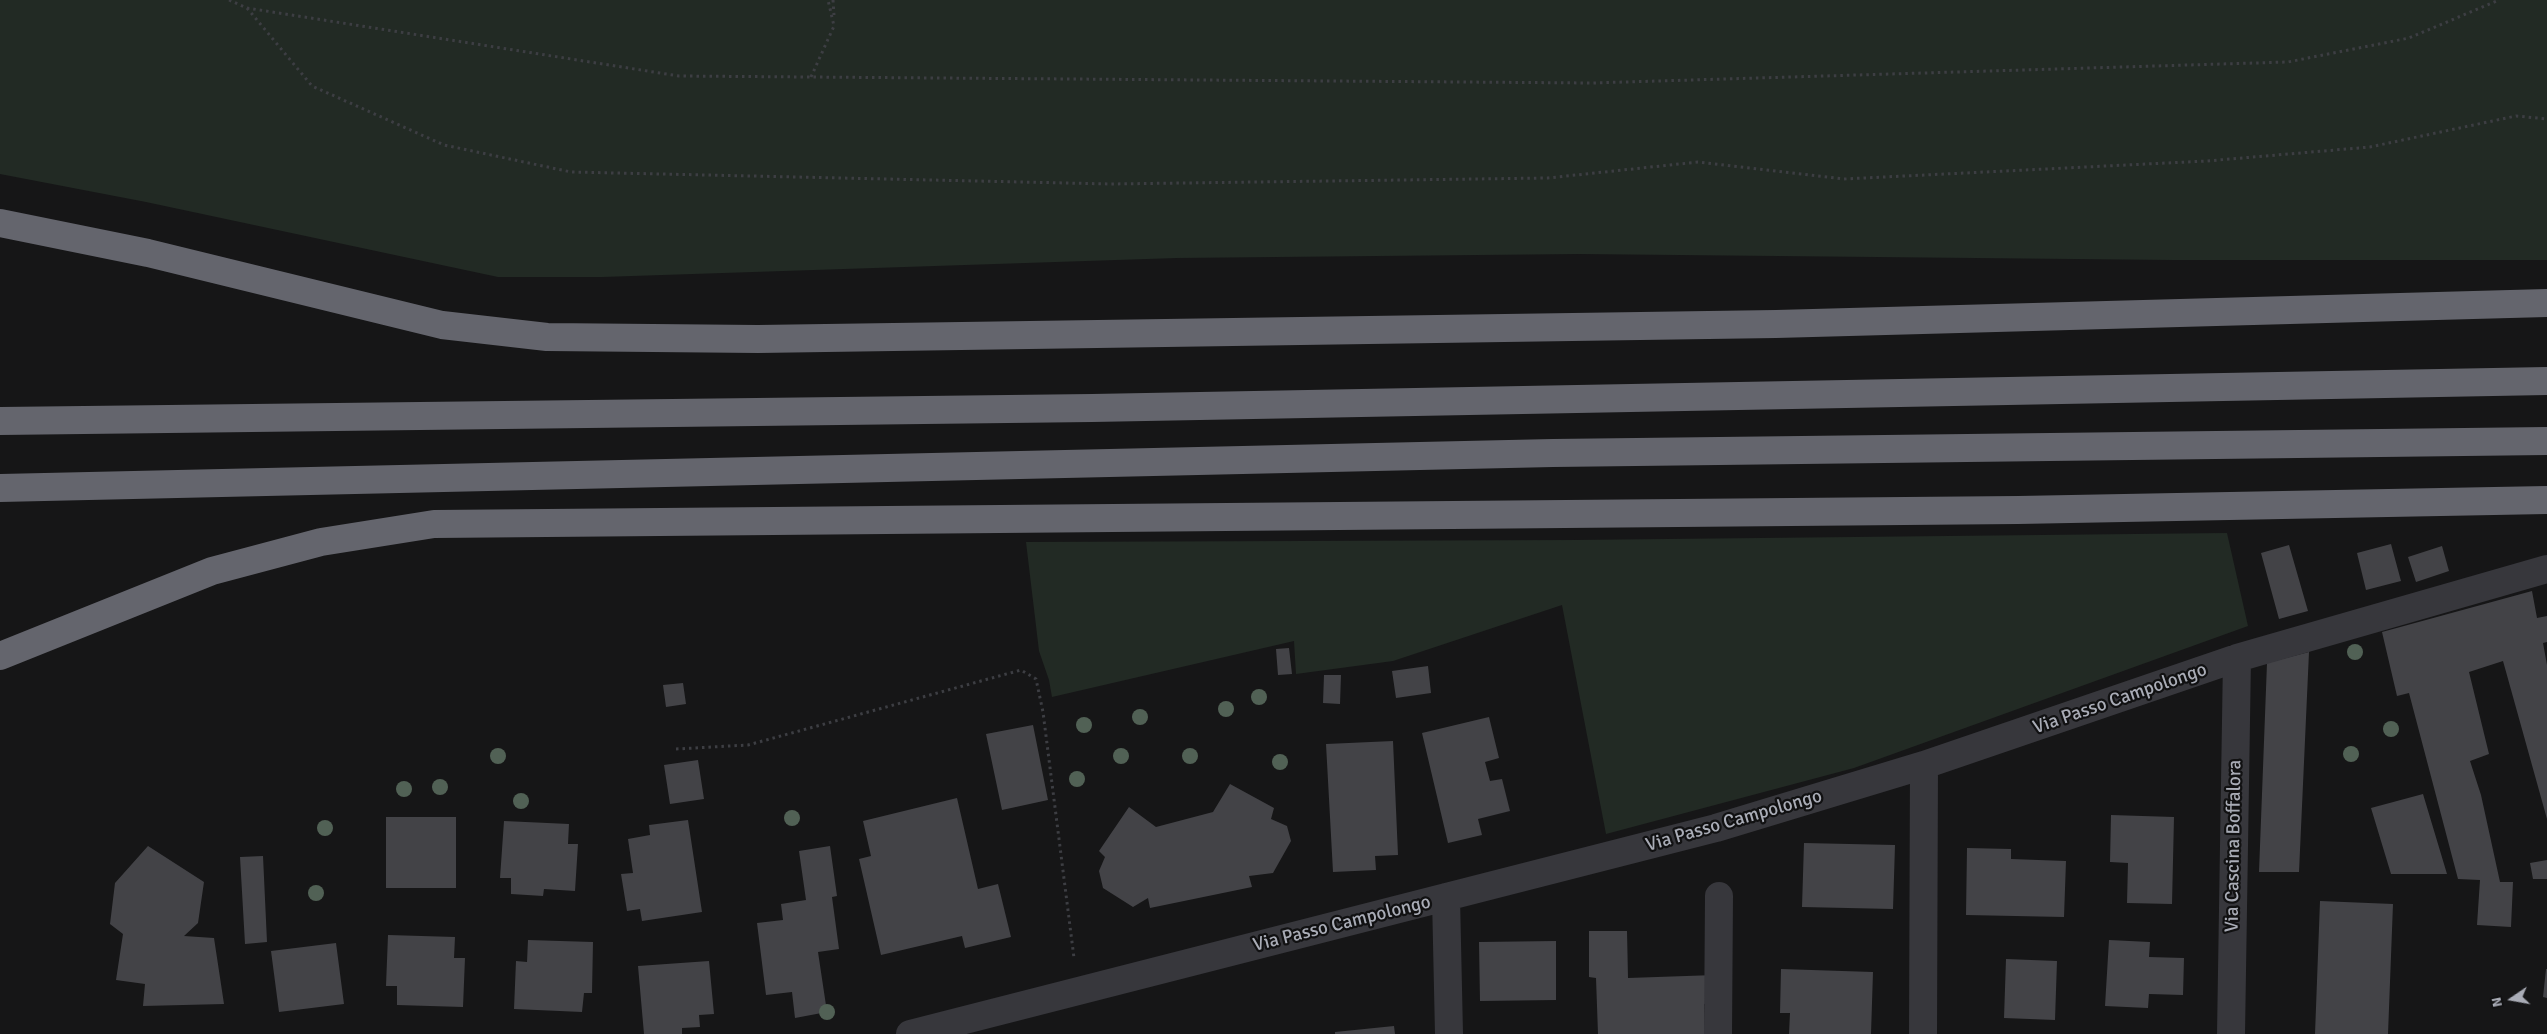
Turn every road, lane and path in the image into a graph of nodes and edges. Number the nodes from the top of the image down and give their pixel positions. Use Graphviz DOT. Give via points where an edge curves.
graph roads {
  1 [pos="229,0"];
  2 [pos="828,0"];
  3 [pos="833,0"];
  4 [pos="2499,0"];
  5 [pos="247,8"];
  6 [pos="834,26"];
  7 [pos="811,77"];
  8 [pos="2547,119"];
  9 [pos="0,223"];
  10 [pos="2547,303"];
  11 [pos="2547,381"];
  12 [pos="0,421"];
  13 [pos="2547,441"];
  14 [pos="0,488"];
  15 [pos="2547,500"];
  16 [pos="2547,569"];
  17 [pos="0,656"];
  18 [pos="2238,658"];
  19 [pos="676,749"];
  20 [pos="1924,765"];
  21 [pos="1719,896"];
  22 [pos="1446,897"];
  23 [pos="1078,991"];
  24 [pos="910,1034"];
  25 [pos="1449,1034"];
  26 [pos="1718,1034"];
  27 [pos="1923,1034"];
  28 [pos="2232,1034"];
  1 -- 5 [label="path"];
  2 -- 6 [label="path"];
  3 -- 6 [label="path"];
  4 -- 7 [label="path" via="2409,38 2288,62 1592,83"];
  5 -- 7 [label="path" via="679,76"];
  5 -- 8 [label="path" via="312,86 444,145 571,172 1111,184 1548,178 1698,162 1844,179 2207,161 2351,149 2516,116"];
  6 -- 7 [label="path"];
  9 -- 10 [label="highway" via="148,253 442,325 548,337 758,339 1756,325"];
  11 -- 12 [label="highway" via="1092,408"];
  13 -- 14 [label="highway" via="1553,453"];
  15 -- 17 [label="highway" via="1998,510 434,524 321,542 212,571"];
  16 -- 18 [label="street, Via Passo Campolongo"];
  18 -- 20 [label="street, Via Passo Campolongo"];
  18 -- 28 [label="street, Via Cascina Boffalora"];
  19 -- 23 [label="path" via="748,745 1021,670 1036,679 1043,712"];
  20 -- 22 [label="street, Via Passo Campolongo" via="1716,828"];
  20 -- 27 [label="street"];
  21 -- 26 [label="street"];
  22 -- 23 [label="street, Via Passo Campolongo"];
  22 -- 25 [label="street"];
  23 -- 24 [label="street, Via Passo Campolongo"];
}
